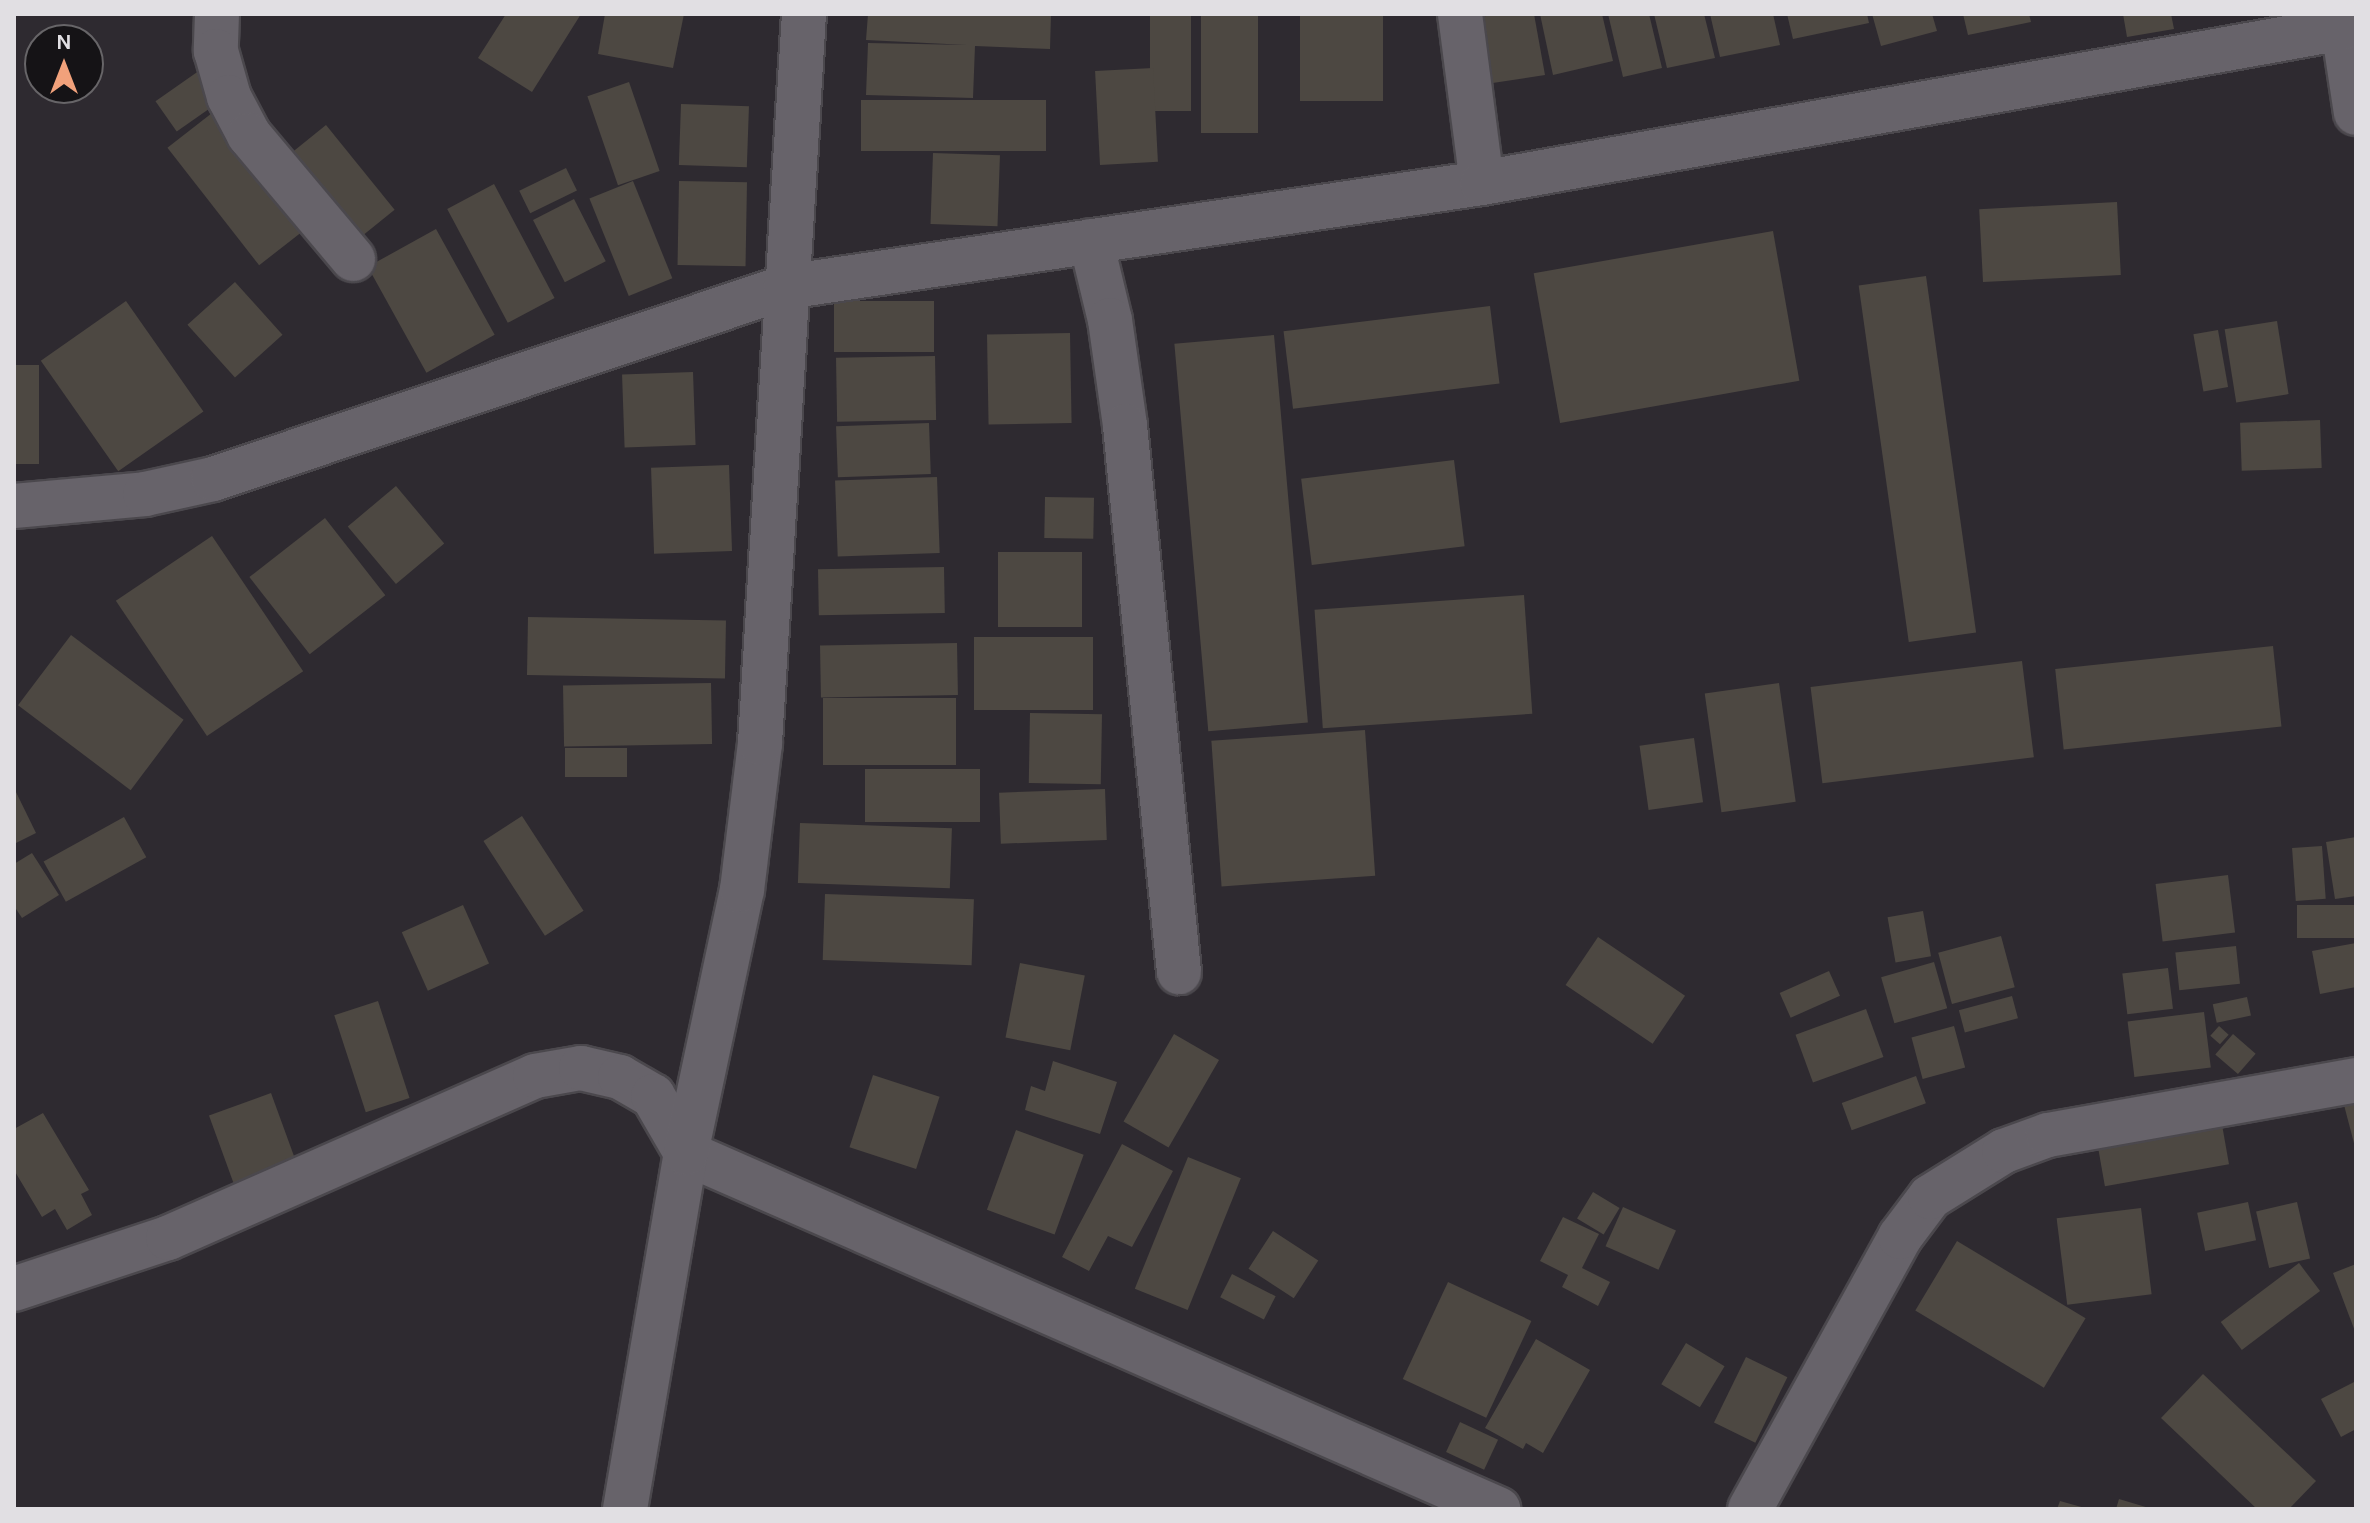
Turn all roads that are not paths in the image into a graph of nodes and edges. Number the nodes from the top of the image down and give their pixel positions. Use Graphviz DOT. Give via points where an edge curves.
graph roads {
  1 [pos="217,14"];
  2 [pos="804,14"];
  3 [pos="1460,14"];
  4 [pos="2342,21"];
  5 [pos="2356,113"];
  6 [pos="1482,183"];
  7 [pos="1091,241"];
  8 [pos="353,259"];
  9 [pos="786,287"];
  10 [pos="14,506"];
  11 [pos="1179,972"];
  12 [pos="2356,1080"];
  13 [pos="686,1153"];
  14 [pos="14,1289"];
  15 [pos="625,1509"];
  16 [pos="1498,1509"];
  17 [pos="1750,1509"];
  1 -- 8 [label="street" via="216,51 229,97 249,135"];
  2 -- 9 [label="street"];
  3 -- 6 [label="street"];
  4 -- 5 [label="street"];
  4 -- 6 [label="street"];
  6 -- 7 [label="street"];
  7 -- 9 [label="street"];
  7 -- 11 [label="street" via="1110,320 1125,426"];
  9 -- 10 [label="street" via="213,479 145,494"];
  9 -- 13 [label="street" via="760,743 742,890"];
  12 -- 17 [label="street" via="2048,1135 2004,1151 1930,1197 1900,1237"];
  13 -- 14 [label="street" via="653,1096 620,1077 581,1068 535,1076 168,1238"];
  13 -- 15 [label="street"];
  13 -- 16 [label="street"];
}
